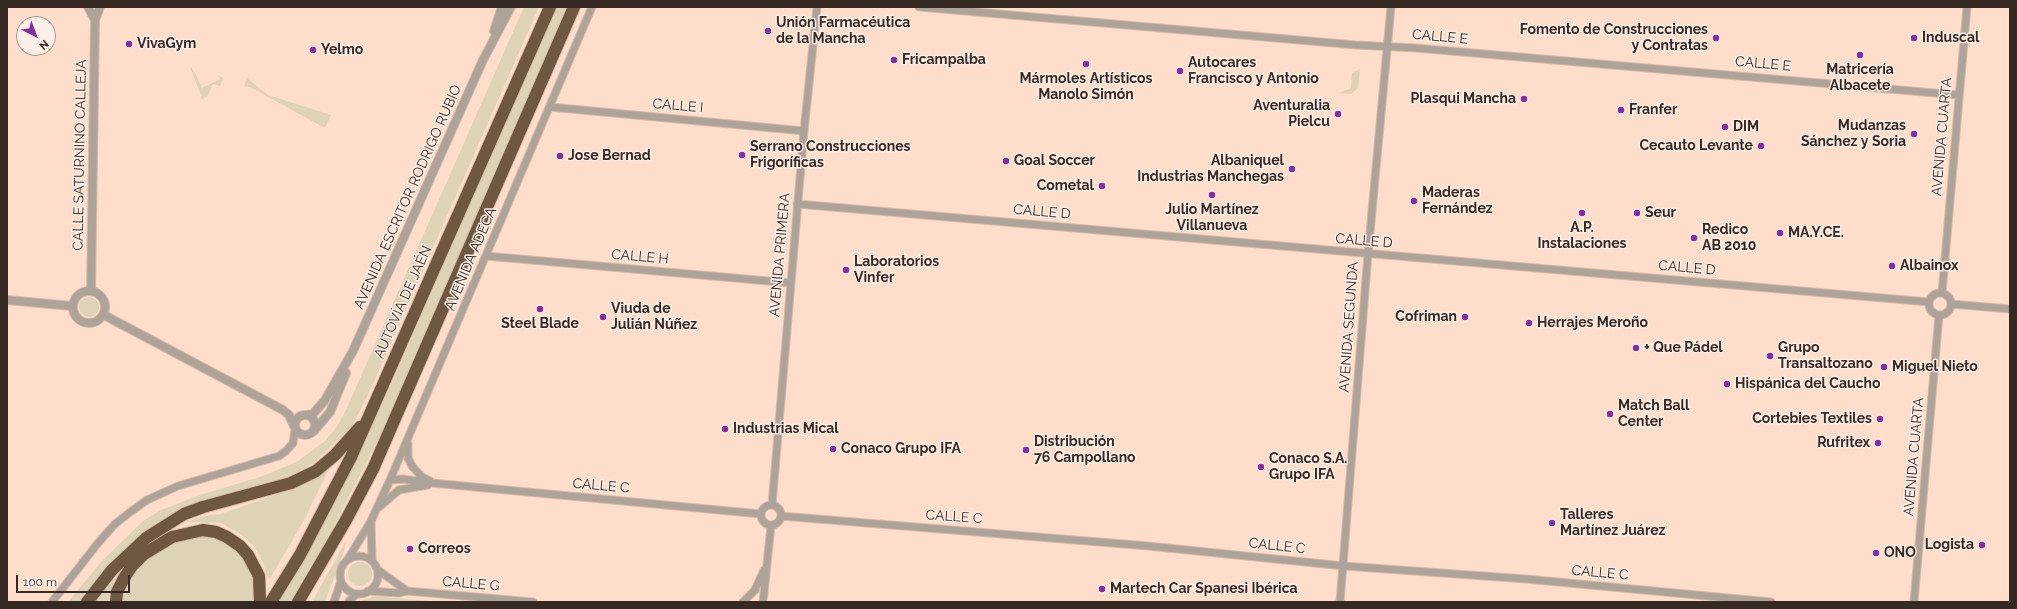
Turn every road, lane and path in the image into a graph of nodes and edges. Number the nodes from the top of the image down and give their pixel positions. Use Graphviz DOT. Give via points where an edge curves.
graph roads {
  1 [pos="88,7"];
  2 [pos="100,7"];
  3 [pos="502,7"];
  4 [pos="512,7"];
  5 [pos="550,7"];
  6 [pos="574,7"];
  7 [pos="592,7"];
  8 [pos="817,7"];
  9 [pos="919,7"];
  10 [pos="1391,7"];
  11 [pos="1967,7"];
  12 [pos="95,20"];
  13 [pos="1388,46"];
  14 [pos="487,53"];
  15 [pos="1958,95"];
  16 [pos="550,106"];
  17 [pos="804,131"];
  18 [pos="797,204"];
  19 [pos="1368,254"];
  20 [pos="486,256"];
  21 [pos="791,283"];
  22 [pos="91,291"];
  23 [pos="1942,293"];
  24 [pos="7,300"];
  25 [pos="1929,302"];
  26 [pos="1951,304"];
  27 [pos="72,306"];
  28 [pos="2010,309"];
  29 [pos="104,315"];
  30 [pos="1939,315"];
  31 [pos="353,351"];
  32 [pos="283,410"];
  33 [pos="305,415"];
  34 [pos="368,419"];
  35 [pos="295,428"];
  36 [pos="314,431"];
  37 [pos="408,439"];
  38 [pos="373,469"];
  39 [pos="390,480"];
  40 [pos="438,484"];
  41 [pos="405,488"];
  42 [pos="772,505"];
  43 [pos="376,510"];
  44 [pos="761,514"];
  45 [pos="781,516"];
  46 [pos="371,521"];
  47 [pos="771,526"];
  48 [pos="768,557"];
  49 [pos="348,559"];
  50 [pos="372,560"];
  51 [pos="1344,566"];
  52 [pos="378,570"];
  53 [pos="341,581"];
  54 [pos="368,591"];
  55 [pos="407,592"];
  56 [pos="358,594"];
  57 [pos="52,602"];
  58 [pos="87,602"];
  59 [pos="116,602"];
  60 [pos="260,602"];
  61 [pos="271,602"];
  62 [pos="298,602"];
  63 [pos="302,602"];
  64 [pos="334,602"];
  65 [pos="348,602"];
  66 [pos="533,602"];
  67 [pos="744,602"];
  68 [pos="764,602"];
  69 [pos="1340,602"];
  70 [pos="1771,602"];
  71 [pos="1914,602"];
  1 -- 12 [label="street, CALLE SATURNINO CALLEJA"];
  2 -- 12 [label="street, CALLE SATURNINO CALLEJA"];
  3 -- 14 [label="street, AVENIDA ESCRITOR RODRIGO RUBIO"];
  4 -- 14 [label="street, AVENIDA ESCRITOR RODRIGO RUBIO"];
  5 -- 34 [label="highway, AUTOVÍA DE JAÉN"];
  6 -- 38 [label="highway"];
  7 -- 16 [label="street, AVENIDA ADECA"];
  8 -- 17 [label="street, AVENIDA PRIMERA"];
  9 -- 13 [label="street, CALLE E"];
  10 -- 13 [label="street, AVENIDA SEGUNDA"];
  11 -- 15 [label="street, AVENIDA CUARTA"];
  12 -- 22 [label="street, CALLE SATURNINO CALLEJA"];
  13 -- 15 [label="street, CALLE E"];
  13 -- 19 [label="street, AVENIDA SEGUNDA"];
  14 -- 31 [label="street, AVENIDA ESCRITOR RODRIGO RUBIO"];
  15 -- 23 [label="street, AVENIDA CUARTA"];
  16 -- 17 [label="street, CALLE I"];
  16 -- 20 [label="street, AVENIDA ADECA"];
  17 -- 18 [label="street, AVENIDA PRIMERA"];
  18 -- 19 [label="street, CALLE D"];
  18 -- 21 [label="street, AVENIDA PRIMERA"];
  19 -- 25 [label="street, CALLE D"];
  19 -- 51 [label="street, AVENIDA SEGUNDA"];
  20 -- 21 [label="street, CALLE H"];
  20 -- 37 [label="street, AVENIDA ADECA"];
  21 -- 42 [label="street, AVENIDA PRIMERA"];
  22 -- 27 [label="street" via="76,296"];
  22 -- 29 [label="street" via="99,294 104,301"];
  23 -- 25 [label="street" via="1933,295"];
  23 -- 26 [label="street" via="1948,296"];
  24 -- 27 [label="street"];
  25 -- 30 [label="street" via="1931,310"];
  26 -- 28 [label="street"];
  26 -- 30 [label="street" via="1948,312"];
  27 -- 29 [label="street" via="77,319 87,324 94,323"];
  29 -- 32 [label="street"];
  30 -- 71 [label="street, AVENIDA CUARTA"];
  31 -- 33 [label="street, AVENIDA ESCRITOR RODRIGO RUBIO" via="326,400 313,414"];
  31 -- 36 [label="street, AVENIDA ESCRITOR RODRIGO RUBIO" via="330,412"];
  32 -- 33 [label="street"];
  32 -- 35 [label="street"];
  33 -- 35 [label="street" via="296,420"];
  33 -- 36 [label="street" via="314,422"];
  34 -- 58 [label="highway" via="335,455 316,471 291,483 184,514 146,538 116,566"];
  34 -- 61 [label="highway, AUTOVÍA DE JAÉN" via="300,555"];
  35 -- 36 [label="street" via="304,436"];
  35 -- 57 [label="street" via="293,443 279,456 178,486 147,500 129,513 98,543"];
  37 -- 39 [label="street, AVENIDA ADECA"];
  37 -- 40 [label="street, CALLE C" via="408,458 412,466 422,477"];
  38 -- 62 [label="highway"];
  38 -- 63 [label="highway" via="346,526"];
  39 -- 40 [label="street, CALLE C" via="403,479"];
  39 -- 41 [label="street" via="392,484"];
  39 -- 43 [label="street, AVENIDA ADECA"];
  40 -- 41 [label="street, CALLE C"];
  40 -- 44 [label="street, CALLE C"];
  41 -- 43 [label="street, CALLE C" via="393,494"];
  42 -- 44 [label="street" via="766,506"];
  42 -- 45 [label="street" via="779,509"];
  43 -- 46 [label="street, AVENIDA ADECA"];
  44 -- 47 [label="street" via="762,521"];
  45 -- 47 [label="street" via="778,523"];
  45 -- 51 [label="street, CALLE C"];
  46 -- 49 [label="street, AVENIDA ADECA"];
  46 -- 50 [label="street, AVENIDA ADECA"];
  47 -- 48 [label="street"];
  48 -- 67 [label="street" via="760,581"];
  48 -- 68 [label="street"];
  49 -- 50 [label="street" via="360,555"];
  49 -- 53 [label="street" via="341,568"];
  50 -- 52 [label="street"];
  51 -- 69 [label="street, AVENIDA SEGUNDA"];
  51 -- 70 [label="street, CALLE C" via="1526,579"];
  52 -- 54 [label="street" via="376,584"];
  52 -- 55 [label="street"];
  53 -- 56 [label="street" via="350,592"];
  53 -- 64 [label="street"];
  54 -- 55 [label="street, CALLE G"];
  54 -- 56 [label="street"];
  55 -- 66 [label="street, CALLE G"];
  56 -- 65 [label="street"];
  59 -- 60 [label="highway" via="124,578 144,554 172,537 203,530 227,537 248,555 259,576"];
}
